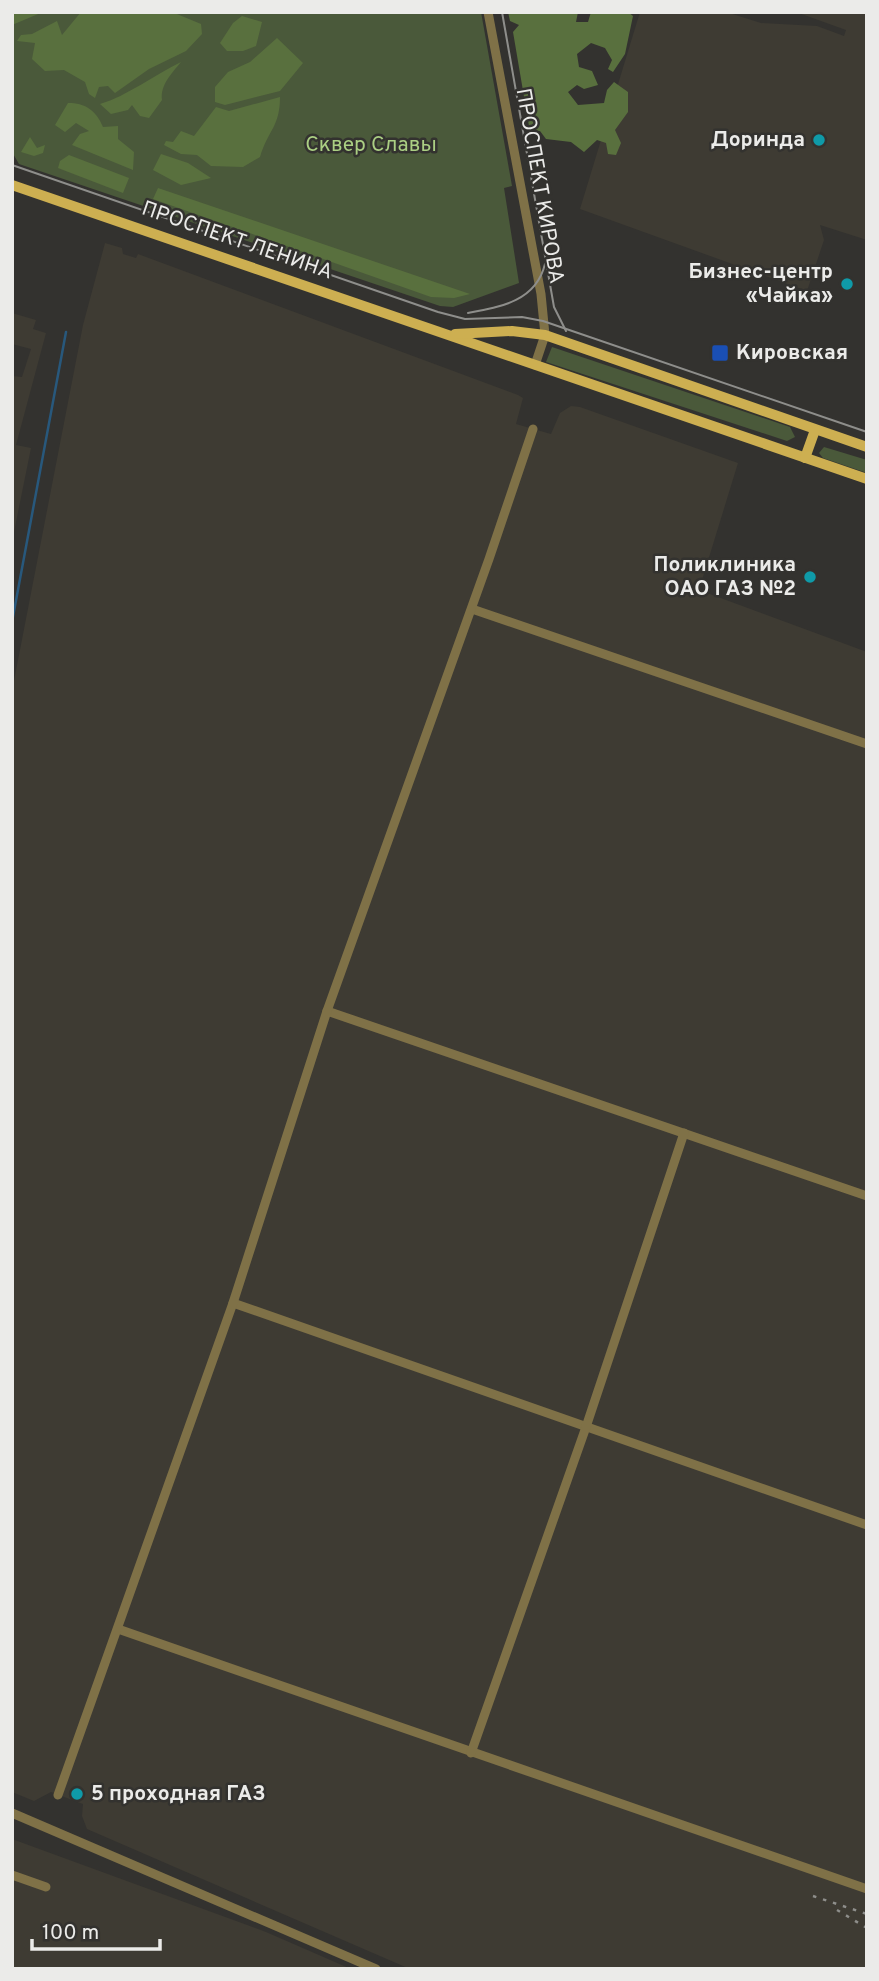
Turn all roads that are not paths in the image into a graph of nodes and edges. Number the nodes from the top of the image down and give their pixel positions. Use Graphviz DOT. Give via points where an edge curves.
graph roads {
  1 [pos="488,12"];
  2 [pos="12,185"];
  3 [pos="449,334"];
  4 [pos="545,335"];
  5 [pos="535,365"];
  6 [pos="533,429"];
  7 [pos="815,430"];
  8 [pos="867,447"];
  9 [pos="805,458"];
  10 [pos="867,479"];
  11 [pos="472,609"];
  12 [pos="867,744"];
  13 [pos="327,1011"];
  14 [pos="684,1133"];
  15 [pos="867,1196"];
  16 [pos="233,1303"];
  17 [pos="586,1427"];
  18 [pos="867,1525"];
  19 [pos="118,1629"];
  20 [pos="471,1753"];
  21 [pos="58,1795"];
  22 [pos="12,1813"];
  23 [pos="12,1875"];
  24 [pos="46,1886"];
  25 [pos="867,1889"];
  26 [pos="376,1969"];
  1 -- 4 [label="street, ПРОСПЕКТ КИРОВА"];
  2 -- 3 [label="main road, ПРОСПЕКТ ЛЕНИНА"];
  3 -- 4 [label="main road, ПРОСПЕКТ ЛЕНИНА" via="512,331"];
  3 -- 5 [label="main road, ПРОСПЕКТ ЛЕНИНА"];
  4 -- 5 [label="street, ПРОСПЕКТ КИРОВА"];
  4 -- 7 [label="main road, ПРОСПЕКТ ЛЕНИНА"];
  5 -- 9 [label="main road, ПРОСПЕКТ ЛЕНИНА"];
  6 -- 11 [label="street"];
  7 -- 8 [label="main road, ПРОСПЕКТ ЛЕНИНА"];
  7 -- 9 [label="main road"];
  9 -- 10 [label="main road, ПРОСПЕКТ ЛЕНИНА"];
  11 -- 12 [label="street"];
  11 -- 13 [label="street"];
  13 -- 14 [label="street"];
  13 -- 16 [label="street"];
  14 -- 15 [label="street"];
  14 -- 17 [label="street"];
  16 -- 17 [label="street"];
  16 -- 19 [label="street"];
  17 -- 18 [label="street"];
  17 -- 20 [label="street"];
  19 -- 20 [label="street"];
  19 -- 21 [label="street"];
  20 -- 25 [label="street"];
  22 -- 26 [label="street"];
  23 -- 24 [label="street"];
}
